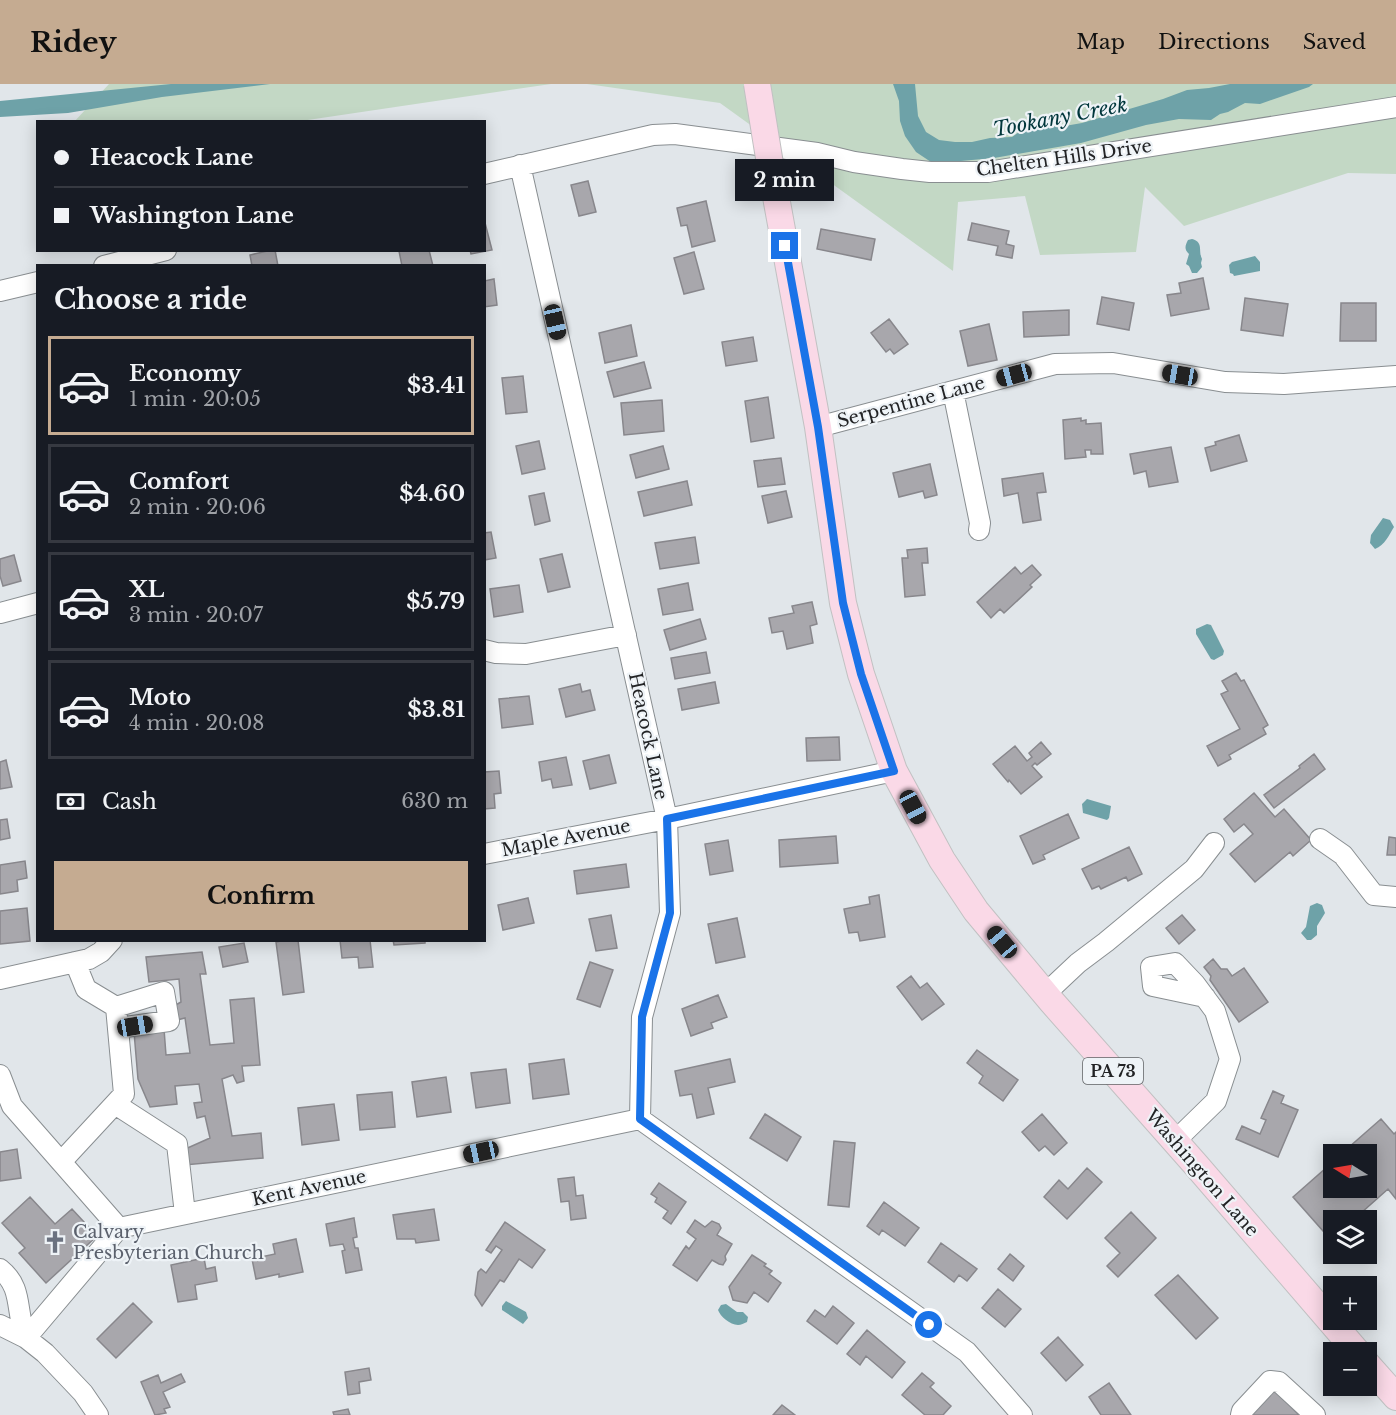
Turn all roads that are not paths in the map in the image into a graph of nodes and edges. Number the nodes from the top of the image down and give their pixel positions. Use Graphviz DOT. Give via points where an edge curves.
graph roads {
  1 [pos="757,84"];
  2 [pos="1396,107"];
  3 [pos="520,165"];
  4 [pos="486,174"];
  5 [pos="160,252"];
  6 [pos="133,262"];
  7 [pos="36,282"];
  8 [pos="0,291"];
  9 [pos="1396,376"];
  10 [pos="953,391"];
  11 [pos="818,427"];
  12 [pos="979,530"];
  13 [pos="36,603"];
  14 [pos="0,612"];
  15 [pos="626,635"];
  16 [pos="486,650"];
  17 [pos="894,771"];
  18 [pos="667,819"];
  19 [pos="1320,839"];
  20 [pos="1214,843"];
  21 [pos="486,854"];
  22 [pos="1396,897"];
  23 [pos="110,942"];
  24 [pos="75,962"];
  25 [pos="0,978"];
  26 [pos="1045,994"];
  27 [pos="1205,997"];
  28 [pos="116,1007"];
  29 [pos="118,1029"];
  30 [pos="0,1075"];
  31 [pos="115,1104"];
  32 [pos="640,1119"];
  33 [pos="1175,1141"];
  34 [pos="61,1162"];
  35 [pos="185,1214"];
  36 [pos="119,1228"];
  37 [pos="0,1269"];
  38 [pos="0,1325"];
  39 [pos="27,1338"];
  40 [pos="1349,1342"];
  41 [pos="1377,1375"];
  42 [pos="1396,1397"];
  43 [pos="1320,1414"];
  44 [pos="98,1415"];
  45 [pos="1022,1415"];
  46 [pos="1240,1415"];
  1 -- 11 [label="main road, Washington Lane / PA 73, bridge"];
  2 -- 3 [label="street, Chelten Hills Drive" via="988,172 902,170 817,153 675,134 653,135"];
  3 -- 4 [label="street, Chelten Hills Drive"];
  3 -- 15 [label="street, Heacock Lane"];
  5 -- 6 [label="street"];
  7 -- 8 [label="street"];
  9 -- 10 [label="street, Serpentine Lane" via="1284,384 1237,383 1113,363 1055,364"];
  10 -- 11 [label="street, Serpentine Lane"];
  10 -- 12 [label="street"];
  11 -- 17 [label="main road, Washington Lane / PA 73" via="843,603 861,674"];
  13 -- 14 [label="street"];
  15 -- 16 [label="street" via="526,654"];
  15 -- 18 [label="street, Heacock Lane"];
  17 -- 18 [label="street, Maple Avenue"];
  17 -- 26 [label="main road, Washington Lane / PA 73" via="942,860 976,911"];
  18 -- 21 [label="street, Maple Avenue"];
  18 -- 32 [label="street, Heacock Lane" via="670,913 642,1017"];
  19 -- 22 [label="street" via="1343,855 1374,895"];
  20 -- 26 [label="street" via="1194,869"];
  23 -- 24 [label="street" via="101,952"];
  24 -- 25 [label="street"];
  24 -- 28 [label="street" via="86,989"];
  26 -- 33 [label="main road, Washington Lane / PA 73"];
  27 -- 33 [label="street" via="1215,1011 1230,1059 1216,1101"];
  28 -- 29 [label="street"];
  28 -- 29 [label="street" via="164,993 169,1021"];
  29 -- 31 [label="street" via="123,1094"];
  30 -- 34 [label="street" via="12,1106"];
  31 -- 34 [label="street"];
  31 -- 35 [label="street" via="177,1144"];
  32 -- 35 [label="street, Kent Avenue"];
  32 -- 45 [label="street" via="967,1352"];
  33 -- 40 [label="main road, Washington Lane / PA 73"];
  34 -- 36 [label="street"];
  35 -- 36 [label="street, Kent Avenue"];
  36 -- 39 [label="street"];
  37 -- 39 [label="street" via="10,1276 16,1289"];
  38 -- 39 [label="street"];
  39 -- 44 [label="street" via="83,1393"];
  41 -- 42 [label="main road"];
  43 -- 46 [label="street" via="1279,1382 1270,1381"];
}
